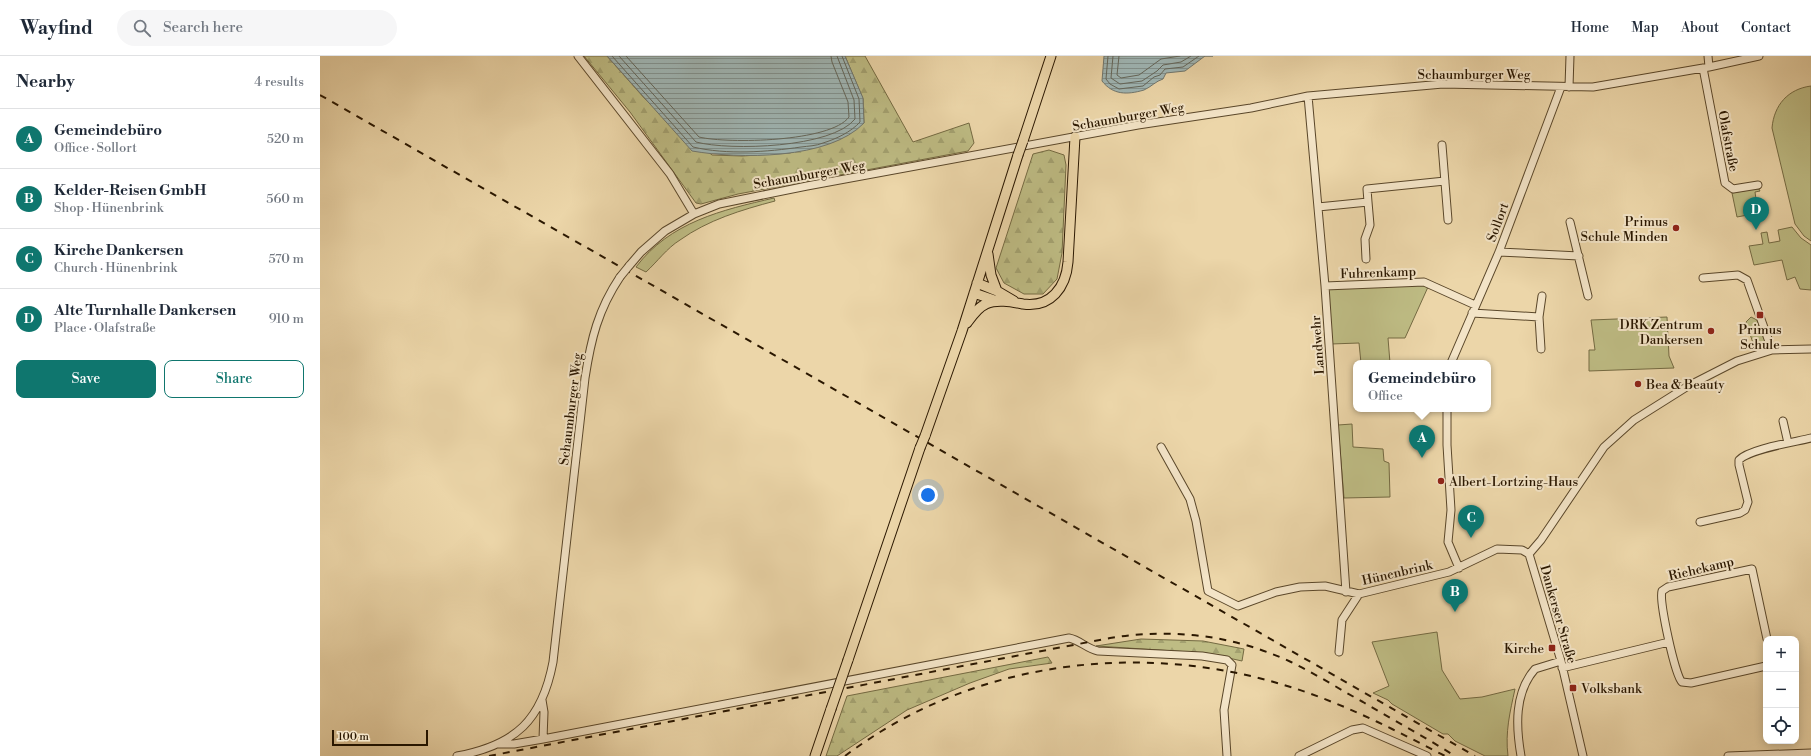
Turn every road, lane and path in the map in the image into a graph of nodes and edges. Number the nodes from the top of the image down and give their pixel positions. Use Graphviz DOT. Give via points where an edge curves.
graph roads {
  1 [pos="578,56"];
  2 [pos="1051,56"];
  3 [pos="1570,56"];
  4 [pos="1708,56"];
  5 [pos="1759,56"];
  6 [pos="1706,67"];
  7 [pos="1561,87"];
  8 [pos="1569,87"];
  9 [pos="1308,96"];
  10 [pos="1075,137"];
  11 [pos="1442,145"];
  12 [pos="1445,181"];
  13 [pos="1758,185"];
  14 [pos="1368,202"];
  15 [pos="1318,207"];
  16 [pos="694,214"];
  17 [pos="1448,220"];
  18 [pos="1570,222"];
  19 [pos="988,249"];
  20 [pos="1499,252"];
  21 [pos="1579,256"];
  22 [pos="1366,259"];
  23 [pos="1703,278"];
  24 [pos="977,283"];
  25 [pos="1324,286"];
  26 [pos="997,291"];
  27 [pos="974,293"];
  28 [pos="1542,296"];
  29 [pos="1588,296"];
  30 [pos="1000,302"];
  31 [pos="1017,302"];
  32 [pos="1475,305"];
  33 [pos="1472,313"];
  34 [pos="1540,317"];
  35 [pos="962,331"];
  36 [pos="1541,349"];
  37 [pos="1811,349"];
  38 [pos="1772,350"];
  39 [pos="1452,360"];
  40 [pos="1446,412"];
  41 [pos="1783,420"];
  42 [pos="1811,438"];
  43 [pos="1788,443"];
  44 [pos="1161,447"];
  45 [pos="1700,522"];
  46 [pos="1529,554"];
  47 [pos="1459,568"];
  48 [pos="1346,592"];
  49 [pos="1359,594"];
  50 [pos="1766,636"];
  51 [pos="1669,642"];
  52 [pos="1339,652"];
  53 [pos="1561,664"];
  54 [pos="1763,667"];
  55 [pos="542,700"];
  56 [pos="543,739"];
  57 [pos="498,744"];
  58 [pos="1811,753"];
  59 [pos="457,756"];
  60 [pos="815,756"];
  61 [pos="1227,756"];
  62 [pos="1299,756"];
  63 [pos="1427,756"];
  64 [pos="1520,756"];
  65 [pos="1583,756"];
  66 [pos="1728,756"];
  1 -- 16 [label="street" via="670,174"];
  2 -- 19 [label="main road, bridge"];
  3 -- 8 [label="street"];
  4 -- 6 [label="street, Olafstraße"];
  5 -- 6 [label="street, Schaumburger Weg"];
  6 -- 8 [label="street, Schaumburger Weg" via="1593,87"];
  6 -- 13 [label="street, Olafstraße" via="1726,183 1733,189"];
  7 -- 8 [label="street, Schaumburger Weg"];
  7 -- 9 [label="street, Schaumburger Weg" via="1443,84"];
  7 -- 20 [label="street, Sollort"];
  9 -- 10 [label="street, Schaumburger Weg"];
  9 -- 15 [label="street, Landwehr"];
  10 -- 16 [label="street, Schaumburger Weg" via="740,199"];
  10 -- 31 [label="main road" via="1067,275 1059,291 1049,300 1037,304"];
  11 -- 12 [label="street"];
  12 -- 14 [label="street" via="1367,189"];
  12 -- 17 [label="street"];
  14 -- 15 [label="street"];
  14 -- 22 [label="street" via="1370,225 1365,239"];
  15 -- 25 [label="street, Landwehr"];
  16 -- 55 [label="street, Schaumburger Weg, bridge" via="665,231 641,252 620,277 602,308 584,378 552,662 549,682"];
  18 -- 21 [label="street"];
  19 -- 24 [label="main road"];
  19 -- 26 [label="main road" via="991,275"];
  20 -- 21 [label="street"];
  20 -- 32 [label="street, Sollort"];
  21 -- 29 [label="street"];
  23 -- 38 [label="street" via="1738,275 1747,280"];
  24 -- 26 [label="main road"];
  24 -- 27 [label="main road"];
  25 -- 32 [label="street, Fuhrenkamp" via="1424,282"];
  25 -- 48 [label="street, Landwehr"];
  26 -- 31 [label="main road"];
  27 -- 30 [label="main road"];
  27 -- 35 [label="main road"];
  28 -- 34 [label="street"];
  30 -- 31 [label="main road"];
  30 -- 35 [label="main road" via="980,307"];
  32 -- 33 [label="street, Sollort"];
  33 -- 34 [label="street"];
  33 -- 39 [label="street, Sollort"];
  34 -- 36 [label="street"];
  35 -- 60 [label="main road, bridge"];
  37 -- 38 [label="street, Dankerser Straße"];
  38 -- 46 [label="street, Dankerser Straße" via="1737,361 1688,386 1622,430 1604,447"];
  40 -- 47 [label="street" via="1451,510 1448,542"];
  41 -- 43 [label="street"];
  42 -- 43 [label="street"];
  43 -- 45 [label="street" via="1739,460 1748,502 1745,510"];
  44 -- 48 [label="street, Hünenbrink" via="1190,499 1208,591 1238,606 1300,586 1325,586"];
  46 -- 47 [label="street, Hünenbrink" via="1522,550 1497,549"];
  46 -- 53 [label="street, Dankerser Straße"];
  47 -- 49 [label="street, Hünenbrink"];
  48 -- 49 [label="street, Hünenbrink"];
  49 -- 52 [label="street" via="1342,620"];
  50 -- 51 [label="street, Riehekamp" via="1752,569 1664,589 1661,599"];
  51 -- 53 [label="street"];
  51 -- 54 [label="street, Riehekamp" via="1679,679 1687,683"];
  53 -- 64 [label="street" via="1535,669 1524,687 1517,719"];
  53 -- 65 [label="street, Dankerser Straße"];
  55 -- 56 [label="street"];
  55 -- 57 [label="street, Schaumburger Weg" via="525,724"];
  56 -- 57 [label="street"];
  56 -- 61 [label="street" via="1069,638 1098,651 1202,656 1227,660 1232,665 1224,710"];
  57 -- 59 [label="street, Schaumburger Weg"];
  58 -- 66 [label="street"];
  62 -- 63 [label="street" via="1352,730 1363,728"];
}
